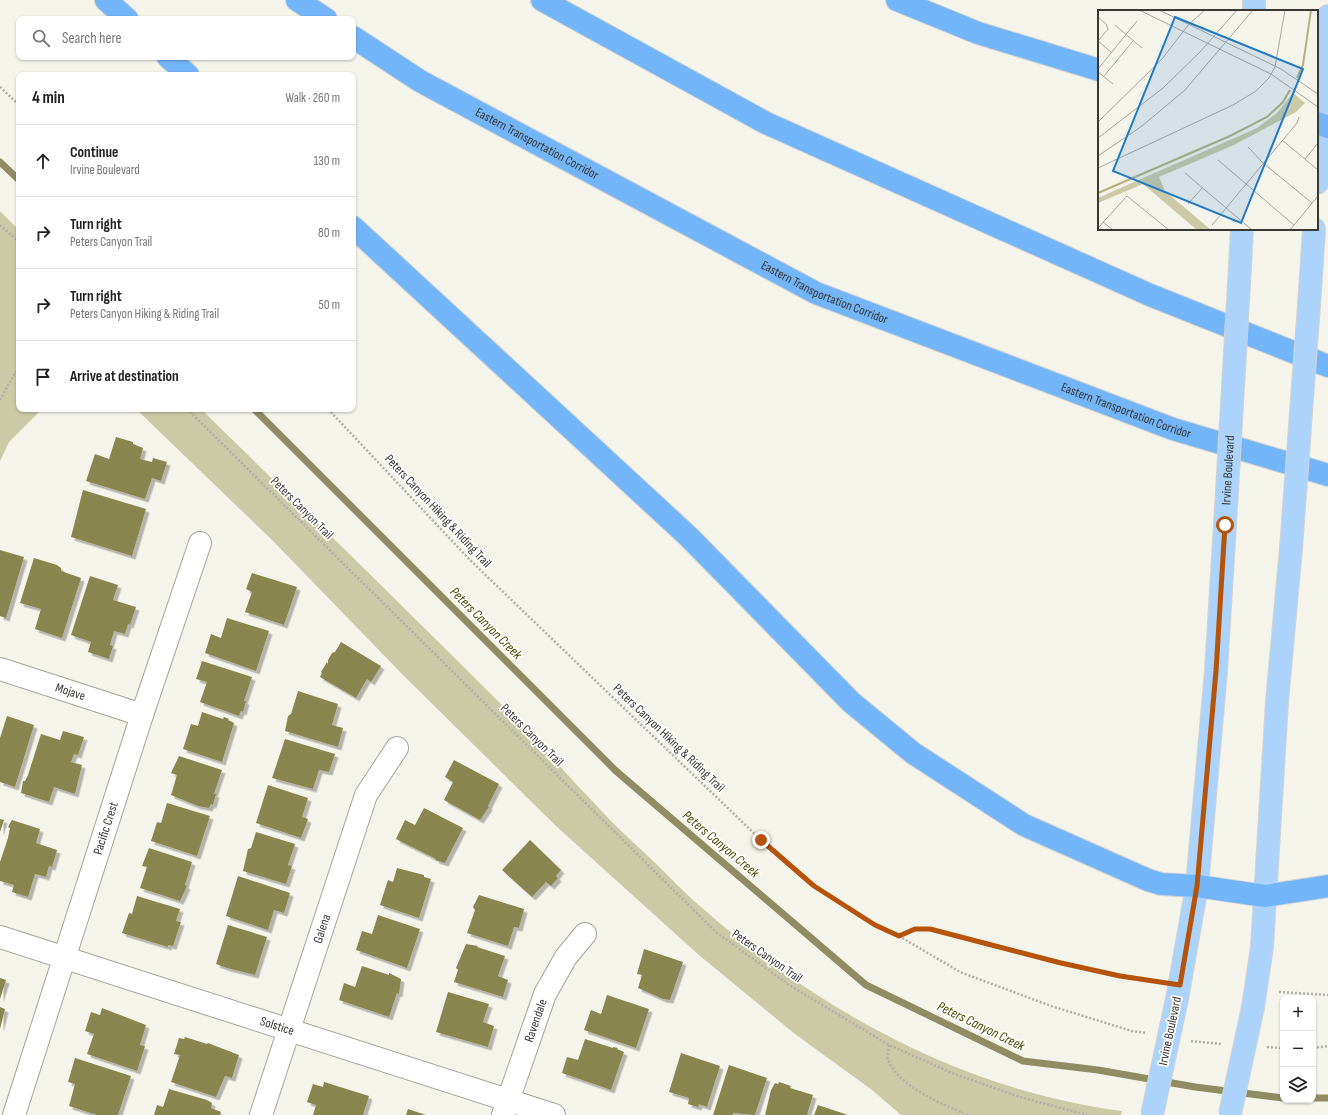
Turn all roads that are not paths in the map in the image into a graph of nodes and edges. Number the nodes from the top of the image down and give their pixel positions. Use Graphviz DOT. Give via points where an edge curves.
graph roads {
  1 [pos="106,0"];
  2 [pos="297,0"];
  3 [pos="542,0"];
  4 [pos="897,0"];
  5 [pos="124,16"];
  6 [pos="321,16"];
  7 [pos="1328,16"];
  8 [pos="356,39"];
  9 [pos="171,60"];
  10 [pos="1098,70"];
  11 [pos="185,72"];
  12 [pos="1322,125"];
  13 [pos="1318,171"];
  14 [pos="356,230"];
  15 [pos="1242,230"];
  16 [pos="1314,230"];
  17 [pos="1328,366"];
  18 [pos="1328,475"];
  19 [pos="200,543"];
  20 [pos="0,669"];
  21 [pos="142,715"];
  22 [pos="397,748"];
  23 [pos="1197,886"];
  24 [pos="1328,886"];
  25 [pos="1265,896"];
  26 [pos="585,934"];
  27 [pos="0,937"];
  28 [pos="65,958"];
  29 [pos="288,1029"];
  30 [pos="505,1107"];
  31 [pos="14,1115"];
  32 [pos="261,1115"];
  33 [pos="554,1115"];
  34 [pos="1152,1115"];
  35 [pos="1230,1115"];
  1 -- 5 [label="highway"];
  2 -- 6 [label="highway"];
  3 -- 17 [label="highway" via="766,122 1150,295"];
  4 -- 10 [label="highway" via="978,33"];
  7 -- 12 [label="main road"];
  8 -- 18 [label="highway, Eastern Transportation Corridor" via="420,81 816,293 1173,429"];
  9 -- 11 [label="highway"];
  12 -- 13 [label="main road"];
  14 -- 23 [label="highway" via="689,537 851,702 913,754 1024,824 1148,880 1161,884"];
  15 -- 23 [label="main road, Irvine Boulevard, bridge" via="1216,671"];
  16 -- 25 [label="main road, bridge" via="1277,702"];
  19 -- 21 [label="street, Pacific Crest"];
  20 -- 21 [label="street, Mojave"];
  21 -- 28 [label="street, Pacific Crest"];
  22 -- 29 [label="street, Galena" via="366,794"];
  23 -- 25 [label="highway"];
  23 -- 34 [label="main road, Irvine Boulevard, bridge"];
  24 -- 25 [label="highway"];
  25 -- 35 [label="main road, bridge" via="1262,947 1254,999"];
  26 -- 30 [label="street, Ravendale" via="566,957 545,994"];
  27 -- 28 [label="street, Solstice"];
  28 -- 29 [label="street, Solstice"];
  28 -- 31 [label="street, Pacific Crest"];
  29 -- 30 [label="street, Solstice"];
  29 -- 32 [label="street, Galena"];
  30 -- 33 [label="street, Solstice"];
}
